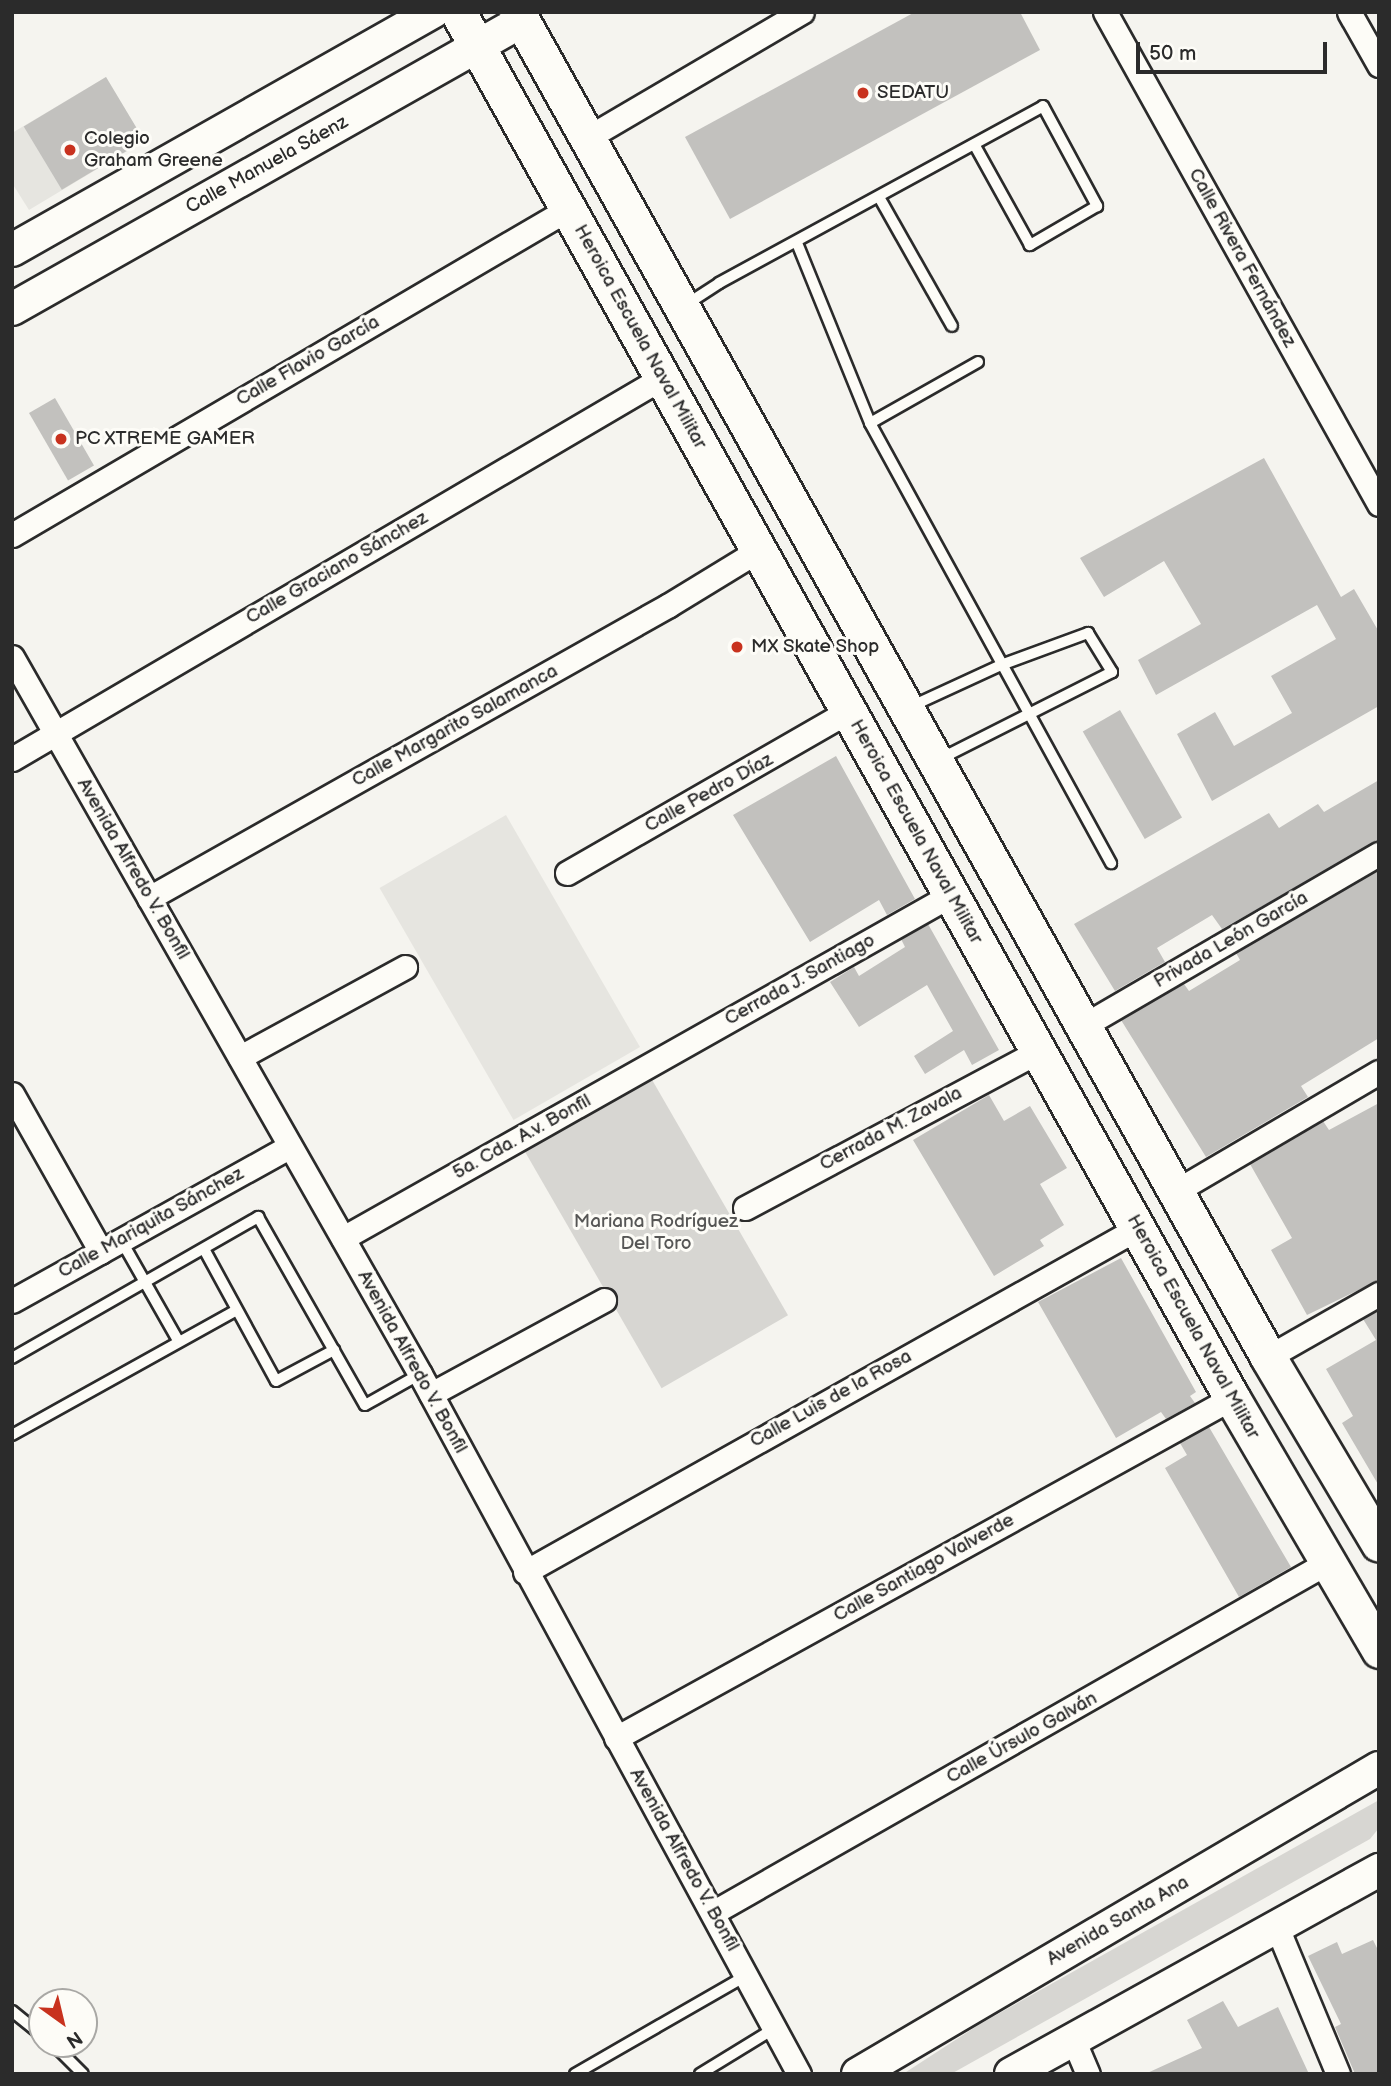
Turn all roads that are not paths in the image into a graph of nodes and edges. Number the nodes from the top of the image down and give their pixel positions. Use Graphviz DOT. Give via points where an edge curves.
graph roads {
  1 [pos="433,12"];
  2 [pos="458,12"];
  3 [pos="802,12"];
  4 [pos="1105,12"];
  5 [pos="1349,12"];
  6 [pos="519,17"];
  7 [pos="1372,39"];
  8 [pos="477,47"];
  9 [pos="1379,65"];
  10 [pos="587,138"];
  11 [pos="974,144"];
  12 [pos="879,197"];
  13 [pos="568,209"];
  14 [pos="797,243"];
  15 [pos="12,250"];
  16 [pos="681,307"];
  17 [pos="12,309"];
  18 [pos="952,326"];
  19 [pos="978,362"];
  20 [pos="662,378"];
  21 [pos="870,423"];
  22 [pos="1379,504"];
  23 [pos="12,535"];
  24 [pos="759,550"];
  25 [pos="12,657"];
  26 [pos="1001,665"];
  27 [pos="906,709"];
  28 [pos="849,711"];
  29 [pos="1032,714"];
  30 [pos="55,733"];
  31 [pos="12,759"];
  32 [pos="935,762"];
  33 [pos="1379,854"];
  34 [pos="1111,863"];
  35 [pos="567,873"];
  36 [pos="951,895"];
  37 [pos="149,898"];
  38 [pos="405,967"];
  39 [pos="1083,1026"];
  40 [pos="1039,1051"];
  41 [pos="240,1057"];
  42 [pos="649,1066"];
  43 [pos="1379,1072"];
  44 [pos="12,1094"];
  45 [pos="290,1146"];
  46 [pos="1175,1191"];
  47 [pos="745,1208"];
  48 [pos="1138,1228"];
  49 [pos="343,1238"];
  50 [pos="111,1246"];
  51 [pos="204,1249"];
  52 [pos="145,1282"];
  53 [pos="1379,1294"];
  54 [pos="604,1300"];
  55 [pos="12,1301"];
  56 [pos="237,1310"];
  57 [pos="179,1342"];
  58 [pos="334,1350"];
  59 [pos="1268,1357"];
  60 [pos="12,1358"];
  61 [pos="425,1384"];
  62 [pos="1232,1398"];
  63 [pos="12,1435"];
  64 [pos="1378,1539"];
  65 [pos="1328,1562"];
  66 [pos="525,1572"];
  67 [pos="1379,1650"];
  68 [pos="616,1738"];
  69 [pos="1379,1768"];
  70 [pos="1379,1870"];
  71 [pos="714,1912"];
  72 [pos="1276,1925"];
  73 [pos="747,1975"];
  74 [pos="12,2011"];
  75 [pos="28,2024"];
  76 [pos="775,2028"];
  77 [pos="1073,2039"];
  78 [pos="67,2058"];
  79 [pos="83,2074"];
  80 [pos="575,2074"];
  81 [pos="700,2074"];
  82 [pos="799,2074"];
  83 [pos="858,2074"];
  84 [pos="1011,2074"];
  85 [pos="1088,2074"];
  86 [pos="1338,2074"];
  1 -- 15 [label="street"];
  2 -- 8 [label="main road, Heroica Escuela Naval Militar"];
  3 -- 10 [label="street"];
  4 -- 22 [label="street, Calle Rivera Fernández"];
  5 -- 7 [label="street"];
  6 -- 8 [label="street, Calle Manuela Sáenz"];
  6 -- 10 [label="main road"];
  7 -- 9 [label="street"];
  8 -- 13 [label="main road, Heroica Escuela Naval Militar"];
  8 -- 17 [label="street, Calle Manuela Sáenz"];
  10 -- 16 [label="main road"];
  11 -- 11 [label="lane" via="1030,245 1097,206 1043,106"];
  11 -- 12 [label="lane"];
  12 -- 14 [label="lane"];
  12 -- 18 [label="lane"];
  13 -- 20 [label="main road, Heroica Escuela Naval Militar"];
  13 -- 23 [label="street, Calle Flavio García"];
  14 -- 16 [label="lane"];
  14 -- 21 [label="lane"];
  16 -- 27 [label="main road"];
  19 -- 21 [label="lane"];
  20 -- 24 [label="main road, Heroica Escuela Naval Militar"];
  20 -- 30 [label="street, Calle Graciano Sánchez"];
  21 -- 26 [label="lane"];
  24 -- 28 [label="main road, Heroica Escuela Naval Militar"];
  24 -- 37 [label="street, Calle Margarito Salamanca"];
  25 -- 30 [label="street, Avenida Alfredo V. Bonfil"];
  26 -- 27 [label="lane"];
  26 -- 29 [label="lane"];
  26 -- 29 [label="lane" via="1087,633 1112,672"];
  27 -- 32 [label="main road"];
  28 -- 35 [label="street, Calle Pedro Díaz"];
  28 -- 36 [label="main road, Heroica Escuela Naval Militar"];
  29 -- 32 [label="lane"];
  29 -- 34 [label="lane"];
  30 -- 31 [label="street, Calle Graciano Sánchez"];
  30 -- 37 [label="street, Avenida Alfredo V. Bonfil"];
  32 -- 39 [label="main road"];
  33 -- 39 [label="street, Privada León García"];
  36 -- 40 [label="main road, Heroica Escuela Naval Militar"];
  36 -- 42 [label="street, Cerrada J. Santiago"];
  37 -- 41 [label="street, Avenida Alfredo V. Bonfil"];
  38 -- 41 [label="street"];
  39 -- 46 [label="main road"];
  40 -- 47 [label="street, Cerrada M. Zavala"];
  40 -- 48 [label="main road, Heroica Escuela Naval Militar"];
  41 -- 45 [label="street, Avenida Alfredo V. Bonfil"];
  42 -- 49 [label="street, 5a. Cda. A.v. Bonfil"];
  43 -- 46 [label="street"];
  44 -- 50 [label="street"];
  45 -- 49 [label="street, Avenida Alfredo V. Bonfil"];
  45 -- 50 [label="street, Calle Mariquita Sánchez"];
  46 -- 59 [label="main road"];
  48 -- 62 [label="main road, Heroica Escuela Naval Militar"];
  48 -- 66 [label="street, Calle Luis de la Rosa"];
  49 -- 61 [label="street, Avenida Alfredo V. Bonfil"];
  50 -- 52 [label="lane"];
  50 -- 55 [label="street, Calle Mariquita Sánchez"];
  51 -- 52 [label="lane"];
  51 -- 56 [label="lane"];
  51 -- 58 [label="lane" via="258,1217"];
  52 -- 57 [label="lane"];
  52 -- 60 [label="lane"];
  53 -- 59 [label="street"];
  54 -- 61 [label="street"];
  56 -- 57 [label="lane"];
  56 -- 58 [label="lane" via="276,1381"];
  57 -- 63 [label="lane"];
  58 -- 61 [label="lane" via="365,1405"];
  59 -- 64 [label="main road"];
  61 -- 66 [label="street, Avenida Alfredo V. Bonfil"];
  62 -- 65 [label="main road, Heroica Escuela Naval Militar"];
  62 -- 68 [label="street, Calle Santiago Valverde"];
  65 -- 67 [label="main road, Heroica Escuela Naval Militar"];
  65 -- 71 [label="street, Calle Úrsulo Galván"];
  66 -- 68 [label="street, Avenida Alfredo V. Bonfil"];
  68 -- 71 [label="street, Avenida Alfredo V. Bonfil"];
  69 -- 83 [label="street, Avenida Santa Ana"];
  70 -- 72 [label="street"];
  71 -- 73 [label="street, Avenida Alfredo V. Bonfil"];
  72 -- 77 [label="street"];
  72 -- 86 [label="street"];
  73 -- 76 [label="street, Avenida Alfredo V. Bonfil"];
  73 -- 80 [label="lane"];
  74 -- 75 [label="lane"];
  76 -- 81 [label="lane"];
  76 -- 82 [label="street, Avenida Alfredo V. Bonfil"];
  77 -- 84 [label="street"];
  77 -- 85 [label="street"];
  78 -- 79 [label="lane"];
}
